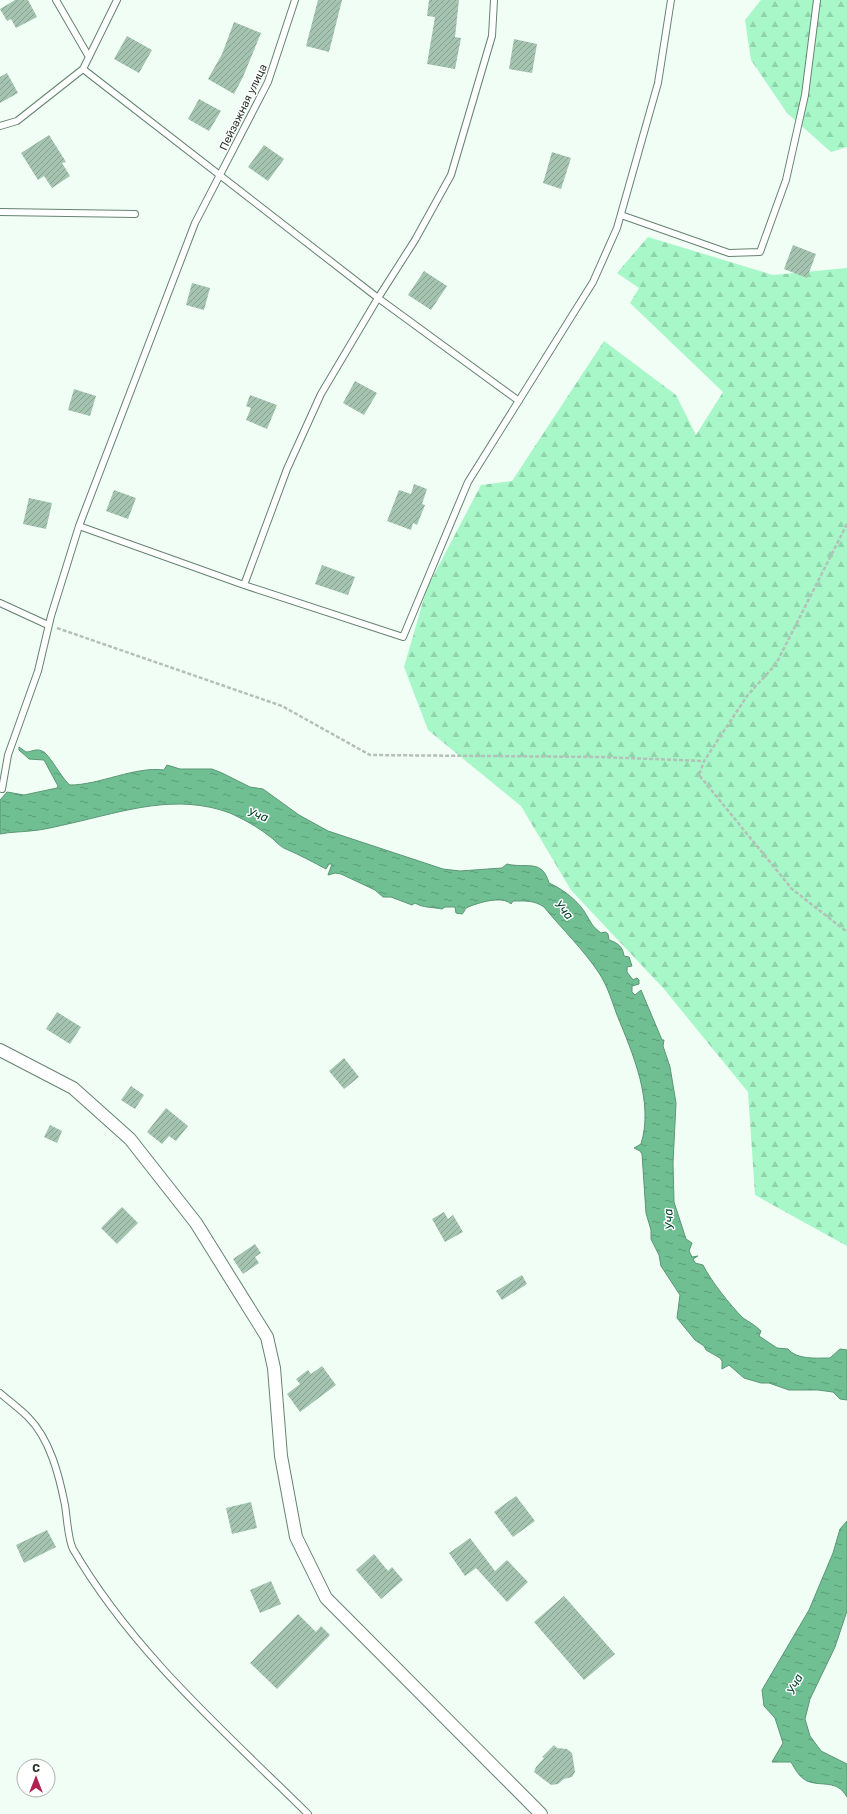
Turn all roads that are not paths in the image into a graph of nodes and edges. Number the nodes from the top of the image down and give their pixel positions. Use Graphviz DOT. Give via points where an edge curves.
graph roads {
  1 [pos="56,0"];
  2 [pos="117,0"];
  3 [pos="295,0"];
  4 [pos="494,0"];
  5 [pos="671,0"];
  6 [pos="817,0"];
  7 [pos="89,57"];
  8 [pos="83,69"];
  9 [pos="0,126"];
  10 [pos="220,176"];
  11 [pos="0,212"];
  12 [pos="135,214"];
  13 [pos="621,215"];
  14 [pos="378,298"];
  15 [pos="519,401"];
  16 [pos="79,526"];
  17 [pos="244,585"];
  18 [pos="0,603"];
  19 [pos="48,625"];
  20 [pos="2,789"];
  21 [pos="0,1050"];
  22 [pos="0,1393"];
  23 [pos="308,1814"];
  24 [pos="541,1814"];
  1 -- 7 [label="lane"];
  2 -- 7 [label="lane"];
  3 -- 10 [label="lane, Пейзажная улица" via="268,82"];
  4 -- 14 [label="lane" via="492,36 451,175 415,240"];
  5 -- 13 [label="lane" via="658,83"];
  6 -- 13 [label="lane" via="805,95 786,180 760,252 729,253"];
  7 -- 8 [label="lane"];
  8 -- 9 [label="lane" via="17,121"];
  8 -- 10 [label="lane"];
  10 -- 14 [label="lane"];
  10 -- 16 [label="lane, Пейзажная улица" via="195,223"];
  11 -- 12 [label="lane"];
  13 -- 15 [label="lane" via="593,282"];
  14 -- 15 [label="lane"];
  14 -- 17 [label="lane" via="321,394 287,469"];
  15 -- 17 [label="lane" via="468,482 403,637"];
  16 -- 17 [label="lane"];
  16 -- 19 [label="lane, Пейзажная улица"];
  18 -- 19 [label="lane"];
  19 -- 20 [label="lane, Пейзажная улица" via="38,671 8,755"];
  21 -- 24 [label="street" via="73,1088 130,1139 196,1223 267,1337 274,1368 281,1456 296,1537 326,1598"];
  22 -- 23 [label="lane" via="29,1417 42,1436 54,1461 62,1489 72,1548 112,1610 195,1703"];
}
